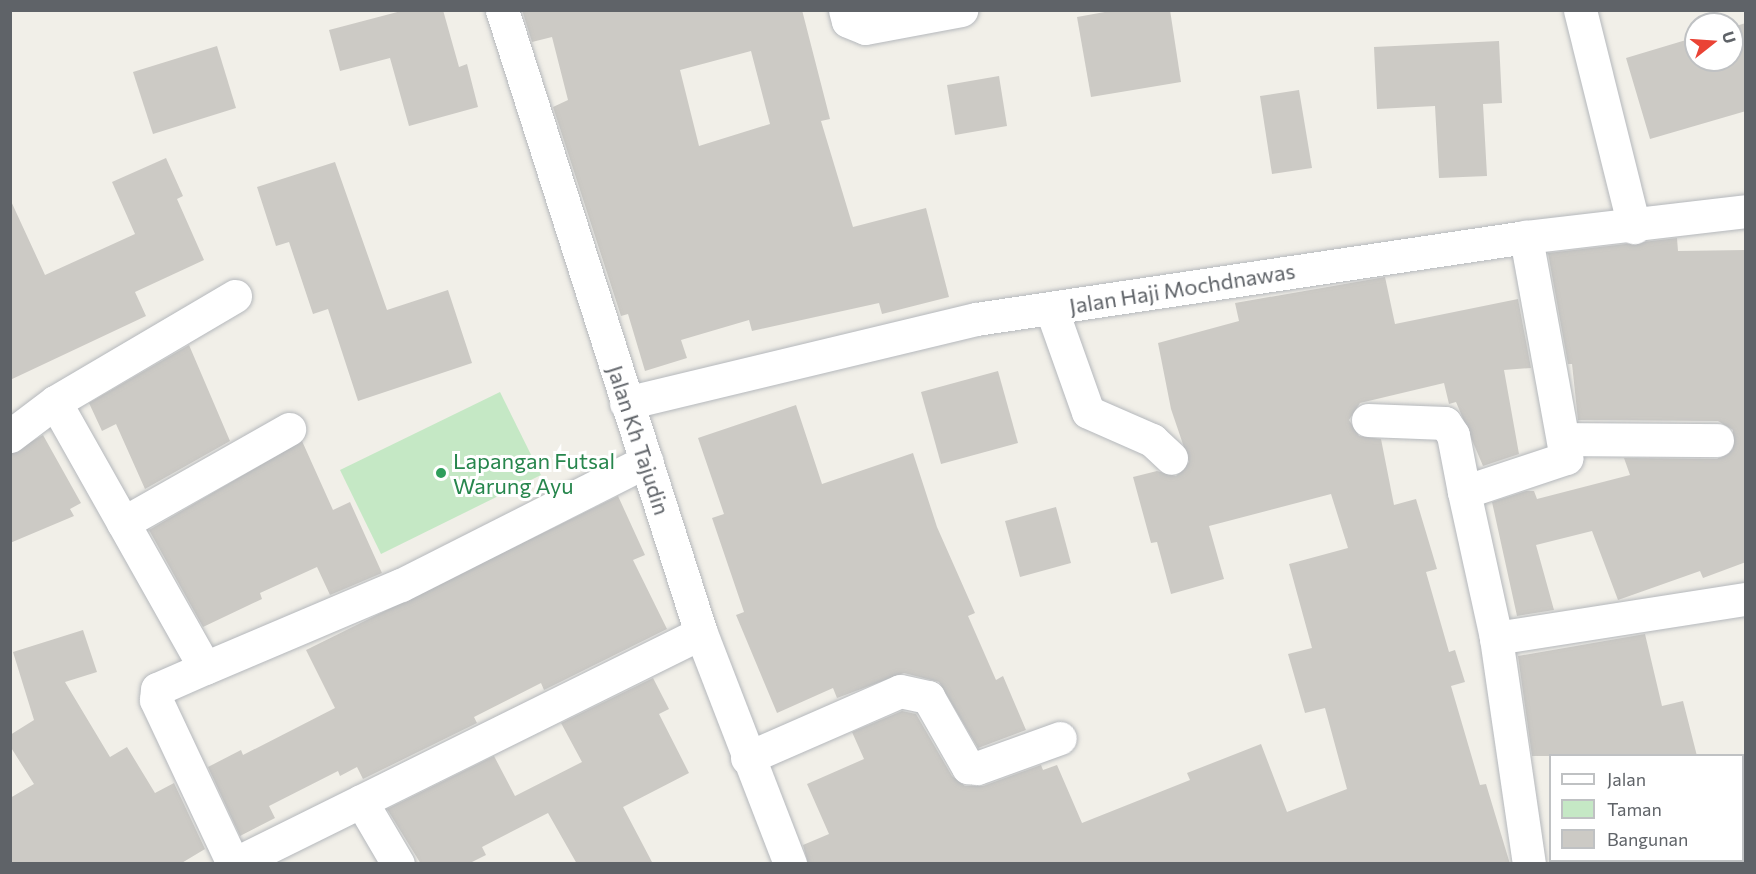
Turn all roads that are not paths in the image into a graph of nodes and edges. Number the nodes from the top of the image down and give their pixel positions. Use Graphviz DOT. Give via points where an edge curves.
graph roads {
  1 [pos="502,10"];
  2 [pos="845,10"];
  3 [pos="961,10"];
  4 [pos="1580,10"];
  5 [pos="1746,212"];
  6 [pos="1634,226"];
  7 [pos="1526,237"];
  8 [pos="235,296"];
  9 [pos="1051,308"];
  10 [pos="55,402"];
  11 [pos="626,403"];
  12 [pos="1368,420"];
  13 [pos="289,429"];
  14 [pos="10,436"];
  15 [pos="1567,439"];
  16 [pos="1717,440"];
  17 [pos="1171,458"];
  18 [pos="646,461"];
  19 [pos="1464,492"];
  20 [pos="123,523"];
  21 [pos="1746,599"];
  22 [pos="701,633"];
  23 [pos="1496,638"];
  24 [pos="205,668"];
  25 [pos="1060,738"];
  26 [pos="747,758"];
  27 [pos="361,801"];
  28 [pos="234,864"];
  29 [pos="398,864"];
  30 [pos="790,864"];
  31 [pos="1529,864"];
  1 -- 11 [label="street, Jalan Kh Tajudin"];
  2 -- 3 [label="street" via="848,21 865,28"];
  4 -- 6 [label="street"];
  5 -- 6 [label="street, Jalan Haji Mochdnawas"];
  6 -- 7 [label="street, Jalan Haji Mochdnawas"];
  7 -- 9 [label="street, Jalan Haji Mochdnawas"];
  7 -- 15 [label="street"];
  8 -- 10 [label="street"];
  9 -- 11 [label="street, Jalan Haji Mochdnawas" via="976,319"];
  9 -- 17 [label="street" via="1088,412 1152,440"];
  10 -- 14 [label="street"];
  10 -- 20 [label="street"];
  11 -- 18 [label="street, Jalan Kh Tajudin"];
  12 -- 19 [label="street" via="1445,423 1453,435"];
  13 -- 20 [label="street"];
  15 -- 16 [label="street"];
  15 -- 19 [label="street" via="1566,458"];
  18 -- 22 [label="street, Jalan Kh Tajudin"];
  18 -- 24 [label="street" via="401,585"];
  19 -- 23 [label="street"];
  20 -- 24 [label="street"];
  21 -- 23 [label="street"];
  22 -- 26 [label="street, Jalan Kh Tajudin"];
  22 -- 27 [label="street"];
  23 -- 31 [label="street"];
  24 -- 28 [label="street" via="157,689 156,700"];
  25 -- 26 [label="street" via="977,768 968,767 928,696 900,691"];
  26 -- 30 [label="street, Jalan Kh Tajudin"];
  27 -- 28 [label="street"];
  27 -- 29 [label="street"];
}
